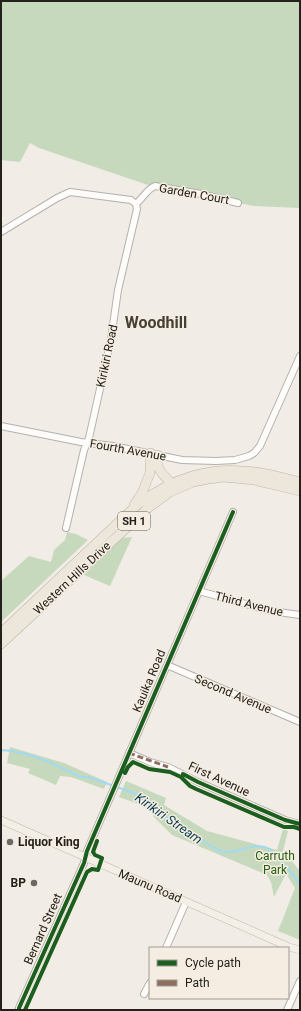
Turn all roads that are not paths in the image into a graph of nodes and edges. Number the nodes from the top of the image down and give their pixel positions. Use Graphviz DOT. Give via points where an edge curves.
graph roads {
  1 [pos="238,203"];
  2 [pos="136,204"];
  3 [pos="1,232"];
  4 [pos="300,356"];
  5 [pos="1,426"];
  6 [pos="88,442"];
  7 [pos="154,454"];
  8 [pos="300,482"];
  9 [pos="171,483"];
  10 [pos="300,491"];
  11 [pos="132,510"];
  12 [pos="233,512"];
  13 [pos="66,528"];
  14 [pos="199,591"];
  15 [pos="31,610"];
  16 [pos="300,615"];
  17 [pos="1,633"];
  18 [pos="1,644"];
  19 [pos="167,665"];
  20 [pos="300,722"];
  21 [pos="129,753"];
  22 [pos="1,820"];
  23 [pos="300,824"];
  24 [pos="85,858"];
  25 [pos="186,902"];
  26 [pos="166,947"];
  27 [pos="300,950"];
  28 [pos="300,981"];
  29 [pos="149,985"];
  30 [pos="144,994"];
  31 [pos="19,1008"];
  32 [pos="287,1010"];
  1 -- 2 [label="street, Garden Court" via="158,187 150,189"];
  2 -- 3 [label="street" via="131,200 70,192"];
  2 -- 6 [label="street, Kirikiri Road" via="137,209 118,290 111,339"];
  4 -- 7 [label="street, Fourth Avenue" via="267,433 254,452 243,459 216,461 182,460"];
  5 -- 6 [label="street, Fourth Avenue"];
  6 -- 7 [label="street, Fourth Avenue"];
  6 -- 13 [label="street, Kirikiri Road"];
  7 -- 9 [label="highway" via="157,466"];
  7 -- 11 [label="highway" via="147,481"];
  8 -- 9 [label="highway, Western Hills Drive / SH 1" via="257,472 217,470"];
  9 -- 11 [label="highway, Western Hills Drive / SH 1" via="150,495"];
  10 -- 15 [label="highway, Western Hills Drive / SH 1" via="264,481 224,477 193,482 170,492 148,508"];
  11 -- 15 [label="highway, Western Hills Drive / SH 1"];
  12 -- 14 [label="street, Kauika Road"];
  14 -- 16 [label="street, Third Avenue" via="272,611"];
  14 -- 19 [label="street, Kauika Road"];
  15 -- 17 [label="highway, Western Hills Drive / SH 1"];
  15 -- 18 [label="highway, Western Hills Drive / SH 1"];
  19 -- 20 [label="street, Second Avenue"];
  19 -- 21 [label="street, Kauika Road"];
  21 -- 23 [label="street, First Avenue" via="168,767 284,820"];
  21 -- 24 [label="street, Kauika Road"];
  22 -- 24 [label="main road, Maunu Road"];
  24 -- 25 [label="main road, Maunu Road"];
  24 -- 31 [label="street, Bernard Street"];
  25 -- 26 [label="street"];
  25 -- 27 [label="main road, Maunu Road"];
  28 -- 32 [label="street"];
  29 -- 30 [label="street"];
}
